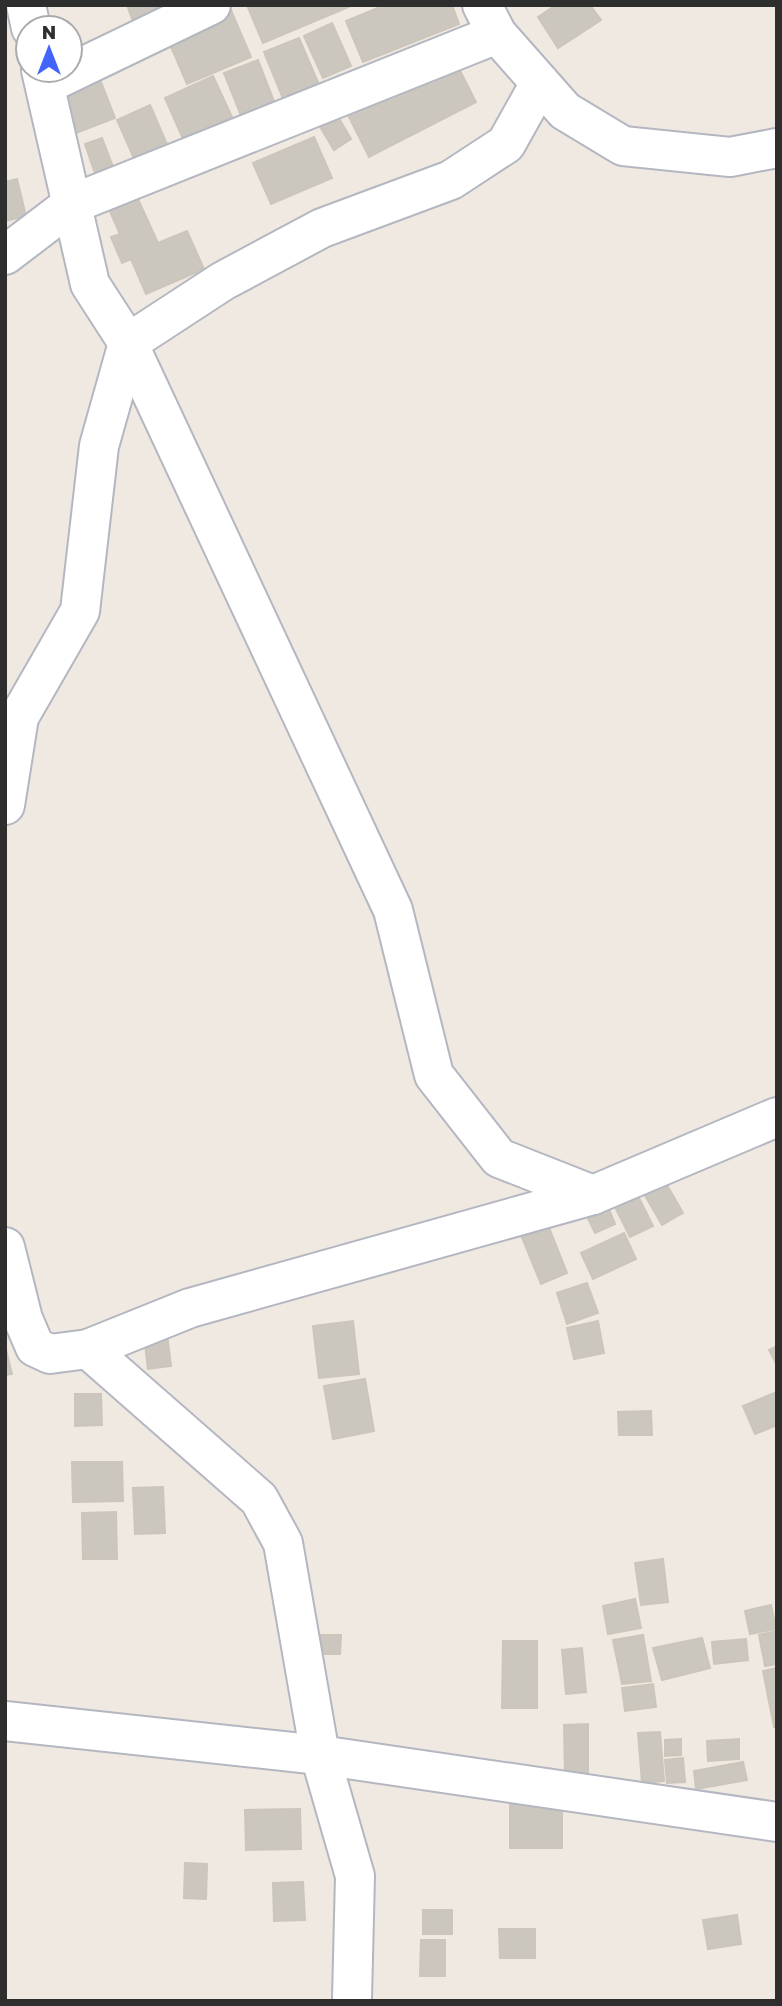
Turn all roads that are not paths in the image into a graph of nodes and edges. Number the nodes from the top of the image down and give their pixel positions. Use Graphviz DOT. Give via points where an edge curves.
graph roads {
  1 [pos="211,5"];
  2 [pos="490,20"];
  3 [pos="84,59"];
  4 [pos="540,83"];
  5 [pos="45,84"];
  6 [pos="777,148"];
  7 [pos="72,204"];
  8 [pos="5,255"];
  9 [pos="128,343"];
  10 [pos="5,805"];
  11 [pos="777,1117"];
  12 [pos="593,1195"];
  13 [pos="5,1247"];
  14 [pos="88,1349"];
  15 [pos="5,1721"];
  16 [pos="320,1755"];
  17 [pos="777,1822"];
  18 [pos="352,1998"];
  1 -- 3 [label="street"];
  2 -- 4 [label="street"];
  2 -- 7 [label="street"];
  4 -- 6 [label="street" via="565,111 623,146 730,157"];
  4 -- 9 [label="street" via="506,144 451,180 322,228 223,281"];
  5 -- 7 [label="street"];
  7 -- 8 [label="street"];
  7 -- 9 [label="street" via="90,284"];
  9 -- 10 [label="street" via="99,446 80,611 19,717"];
  9 -- 12 [label="street" via="393,910 434,1075 499,1158"];
  11 -- 12 [label="street"];
  12 -- 14 [label="street" via="190,1308"];
  13 -- 14 [label="street" via="35,1347 50,1354"];
  14 -- 16 [label="street" via="259,1499 283,1543"];
  15 -- 16 [label="street"];
  16 -- 17 [label="street"];
  16 -- 18 [label="street" via="355,1876"];
}
